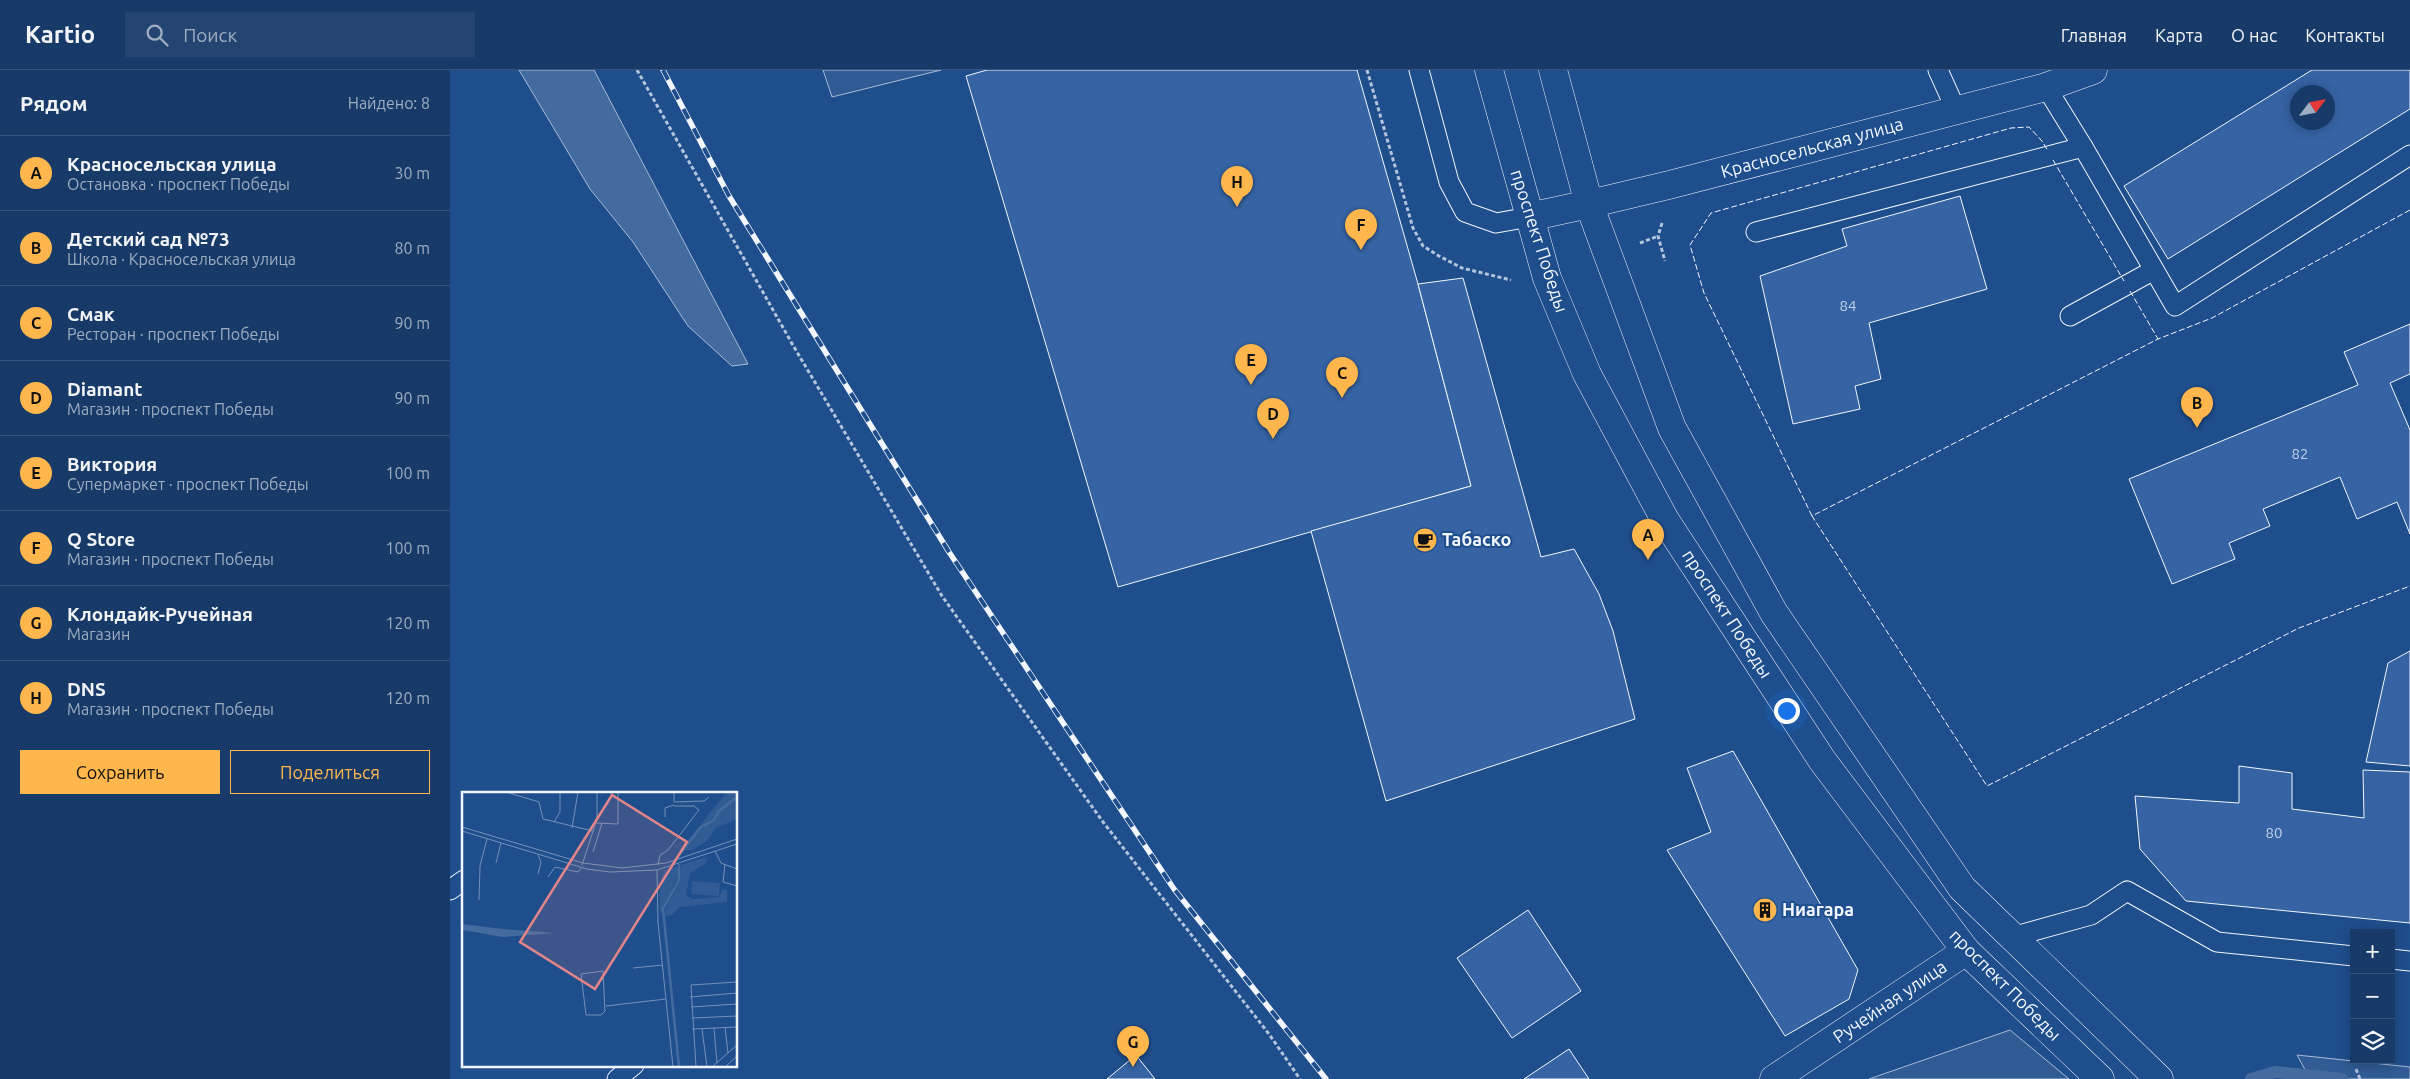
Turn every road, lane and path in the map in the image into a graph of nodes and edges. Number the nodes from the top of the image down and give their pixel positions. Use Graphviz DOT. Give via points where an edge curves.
graph roads {
  1 [pos="637,70"];
  2 [pos="1419,70"];
  3 [pos="1489,70"];
  4 [pos="1553,70"];
  5 [pos="1938,70"];
  6 [pos="2093,70"];
  7 [pos="2046,88"];
  8 [pos="1956,110"];
  9 [pos="2083,147"];
  10 [pos="2410,155"];
  11 [pos="1589,204"];
  12 [pos="1529,217"];
  13 [pos="1756,232"];
  14 [pos="2154,270"];
  15 [pos="2070,316"];
  16 [pos="462,881"];
  17 [pos="450,890"];
  18 [pos="2012,937"];
  19 [pos="1966,951"];
  20 [pos="2350,956"];
  21 [pos="2395,960"];
  22 [pos="2410,961"];
  23 [pos="633,1066"];
  24 [pos="2356,1069"];
  25 [pos="617,1079"];
  26 [pos="1300,1079"];
  27 [pos="1774,1079"];
  28 [pos="2100,1079"];
  29 [pos="2159,1079"];
  30 [pos="2360,1079"];
  1 -- 26 [label="path" via="794,347 942,596 1103,822 1269,1034"];
  2 -- 12 [label="lane" via="1449,182 1465,212 1496,223"];
  3 -- 12 [label="main road, проспект Победы"];
  4 -- 11 [label="main road"];
  5 -- 8 [label="lane"];
  6 -- 7 [label="main road, Красносельская улица"];
  7 -- 8 [label="main road, Красносельская улица"];
  7 -- 9 [label="lane"];
  8 -- 11 [label="main road, Красносельская улица"];
  9 -- 13 [label="lane"];
  9 -- 14 [label="lane"];
  10 -- 14 [label="lane" via="2175,306"];
  11 -- 12 [label="main road, Красносельская улица"];
  11 -- 18 [label="main road" via="1672,428 1774,613 1962,888"];
  12 -- 19 [label="main road, проспект Победы" via="1547,278 1587,374 1665,520 1822,760"];
  14 -- 15 [label="lane"];
  16 -- 17 [label="lane"];
  18 -- 19 [label="main road, Ручейная улица"];
  18 -- 20 [label="lane" via="2091,915 2127,891 2217,942"];
  18 -- 29 [label="main road"];
  19 -- 27 [label="main road, Ручейная улица"];
  19 -- 28 [label="main road, проспект Победы"];
  21 -- 22 [label="lane"];
  23 -- 25 [label="lane"];
  24 -- 30 [label="path"];
}
